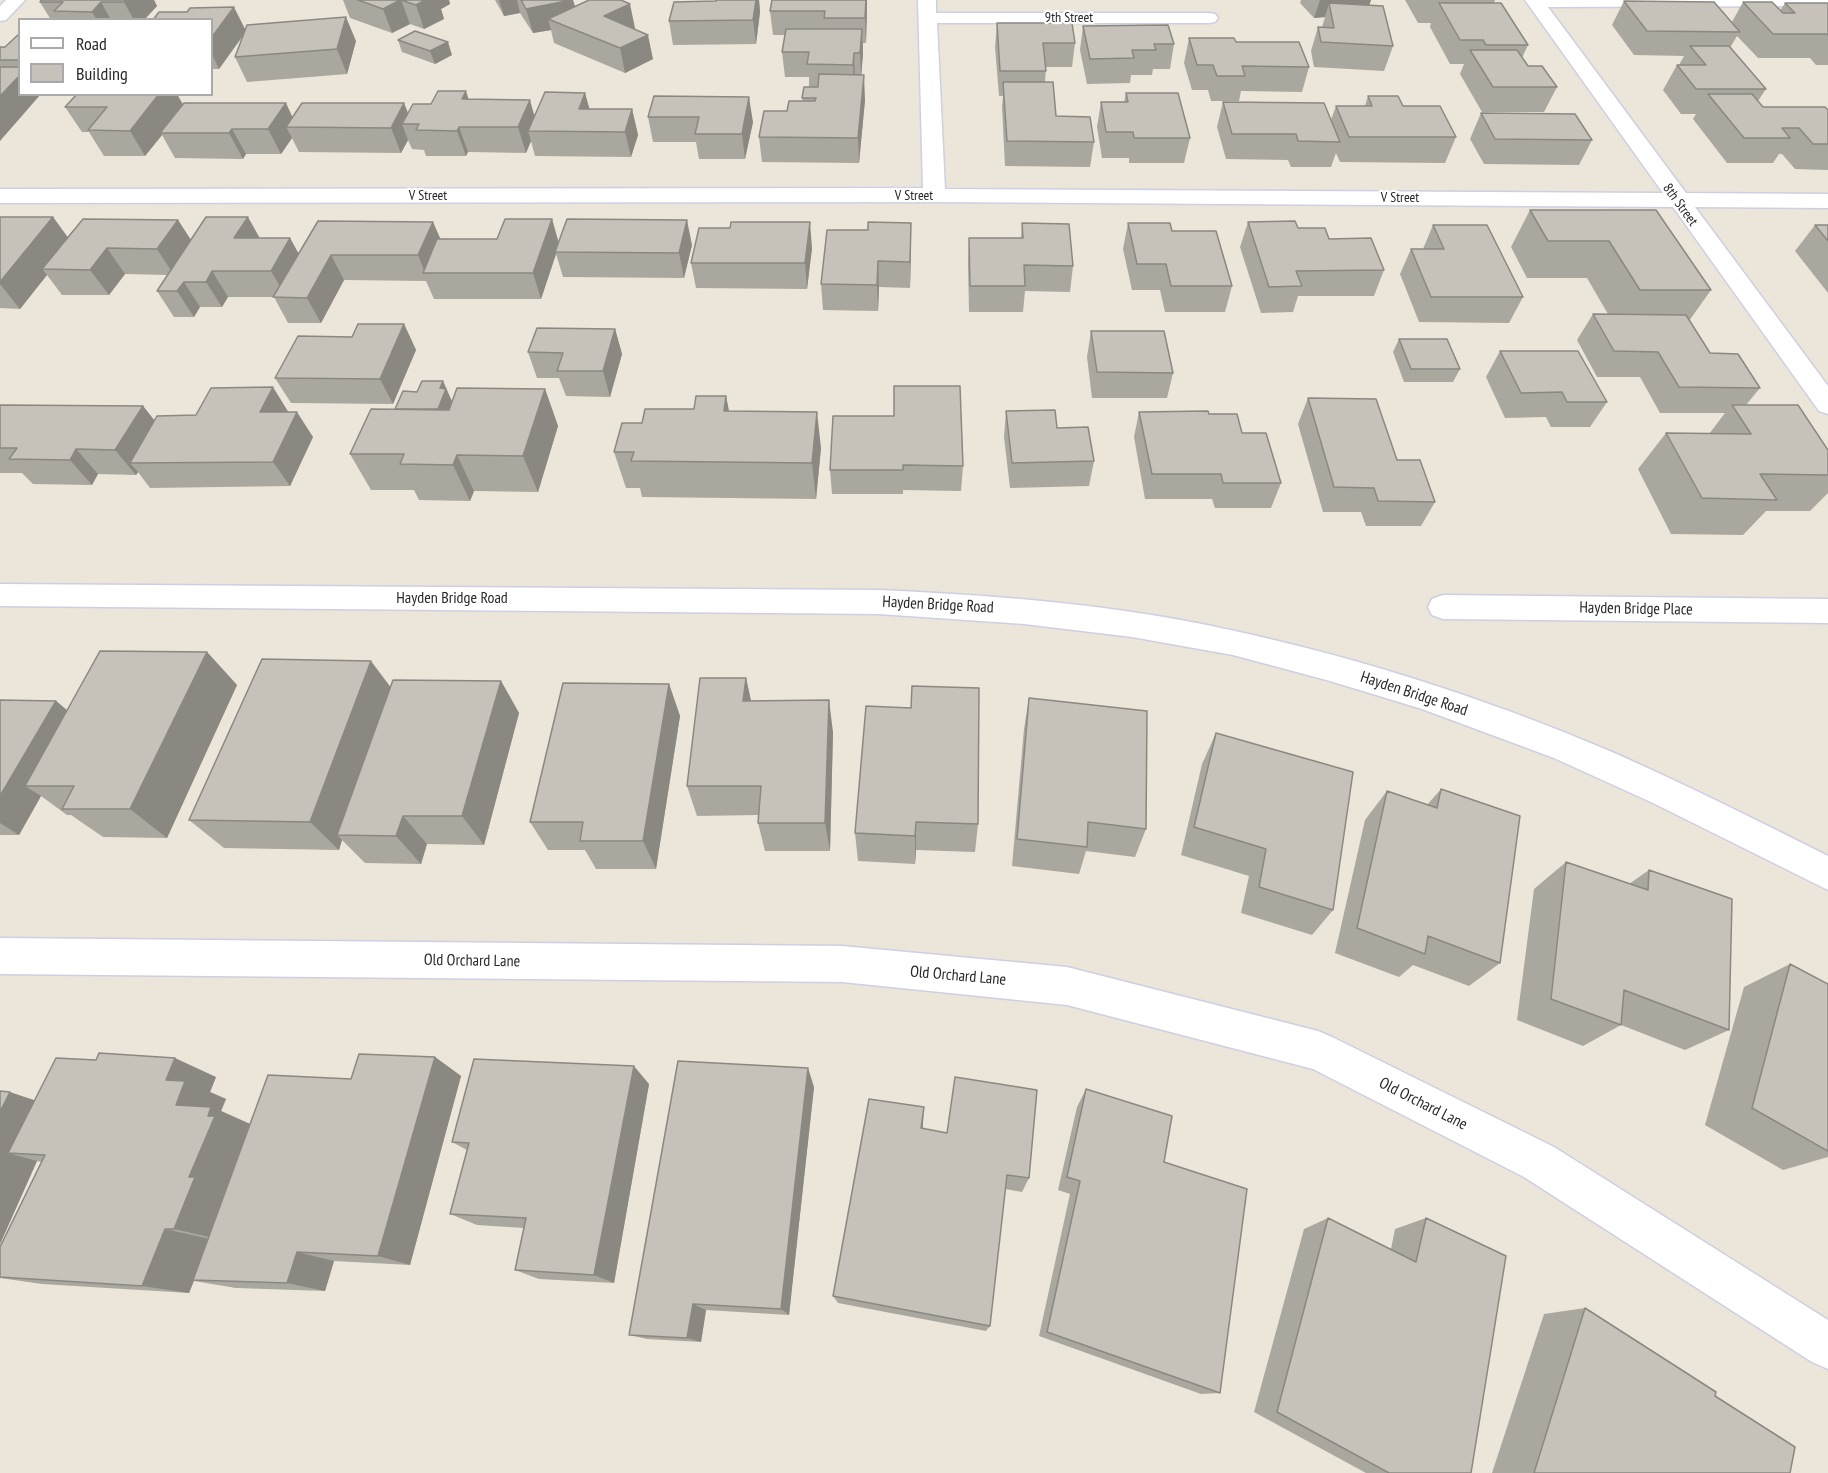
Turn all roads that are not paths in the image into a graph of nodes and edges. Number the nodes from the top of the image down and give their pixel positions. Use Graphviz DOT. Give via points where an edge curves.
graph roads {
  1 [pos="16,0"];
  2 [pos="1535,1"];
  3 [pos="1828,1"];
  4 [pos="928,9"];
  5 [pos="0,16"];
  6 [pos="1209,18"];
  7 [pos="934,195"];
  8 [pos="0,196"];
  9 [pos="1677,200"];
  10 [pos="1828,201"];
  11 [pos="1828,405"];
  12 [pos="0,595"];
  13 [pos="1443,607"];
  14 [pos="1828,612"];
  15 [pos="1828,874"];
  16 [pos="0,956"];
  17 [pos="1828,1346"];
  1 -- 5 [label="street"];
  2 -- 3 [label="street, 8th Street"];
  2 -- 9 [label="street, 8th Street"];
  4 -- 6 [label="street, 9th Street"];
  4 -- 7 [label="street, 9th Street"];
  7 -- 8 [label="street, V Street"];
  7 -- 9 [label="street, V Street"];
  9 -- 10 [label="street, V Street"];
  9 -- 11 [label="street, 8th Street"];
  12 -- 15 [label="street, Hayden Bridge Road" via="879,602 1038,612 1170,631 1265,651 1476,714 1644,781"];
  13 -- 14 [label="street, Hayden Bridge Place"];
  16 -- 17 [label="street, Old Orchard Lane" via="842,964 1067,986 1318,1051 1539,1162"];
}
